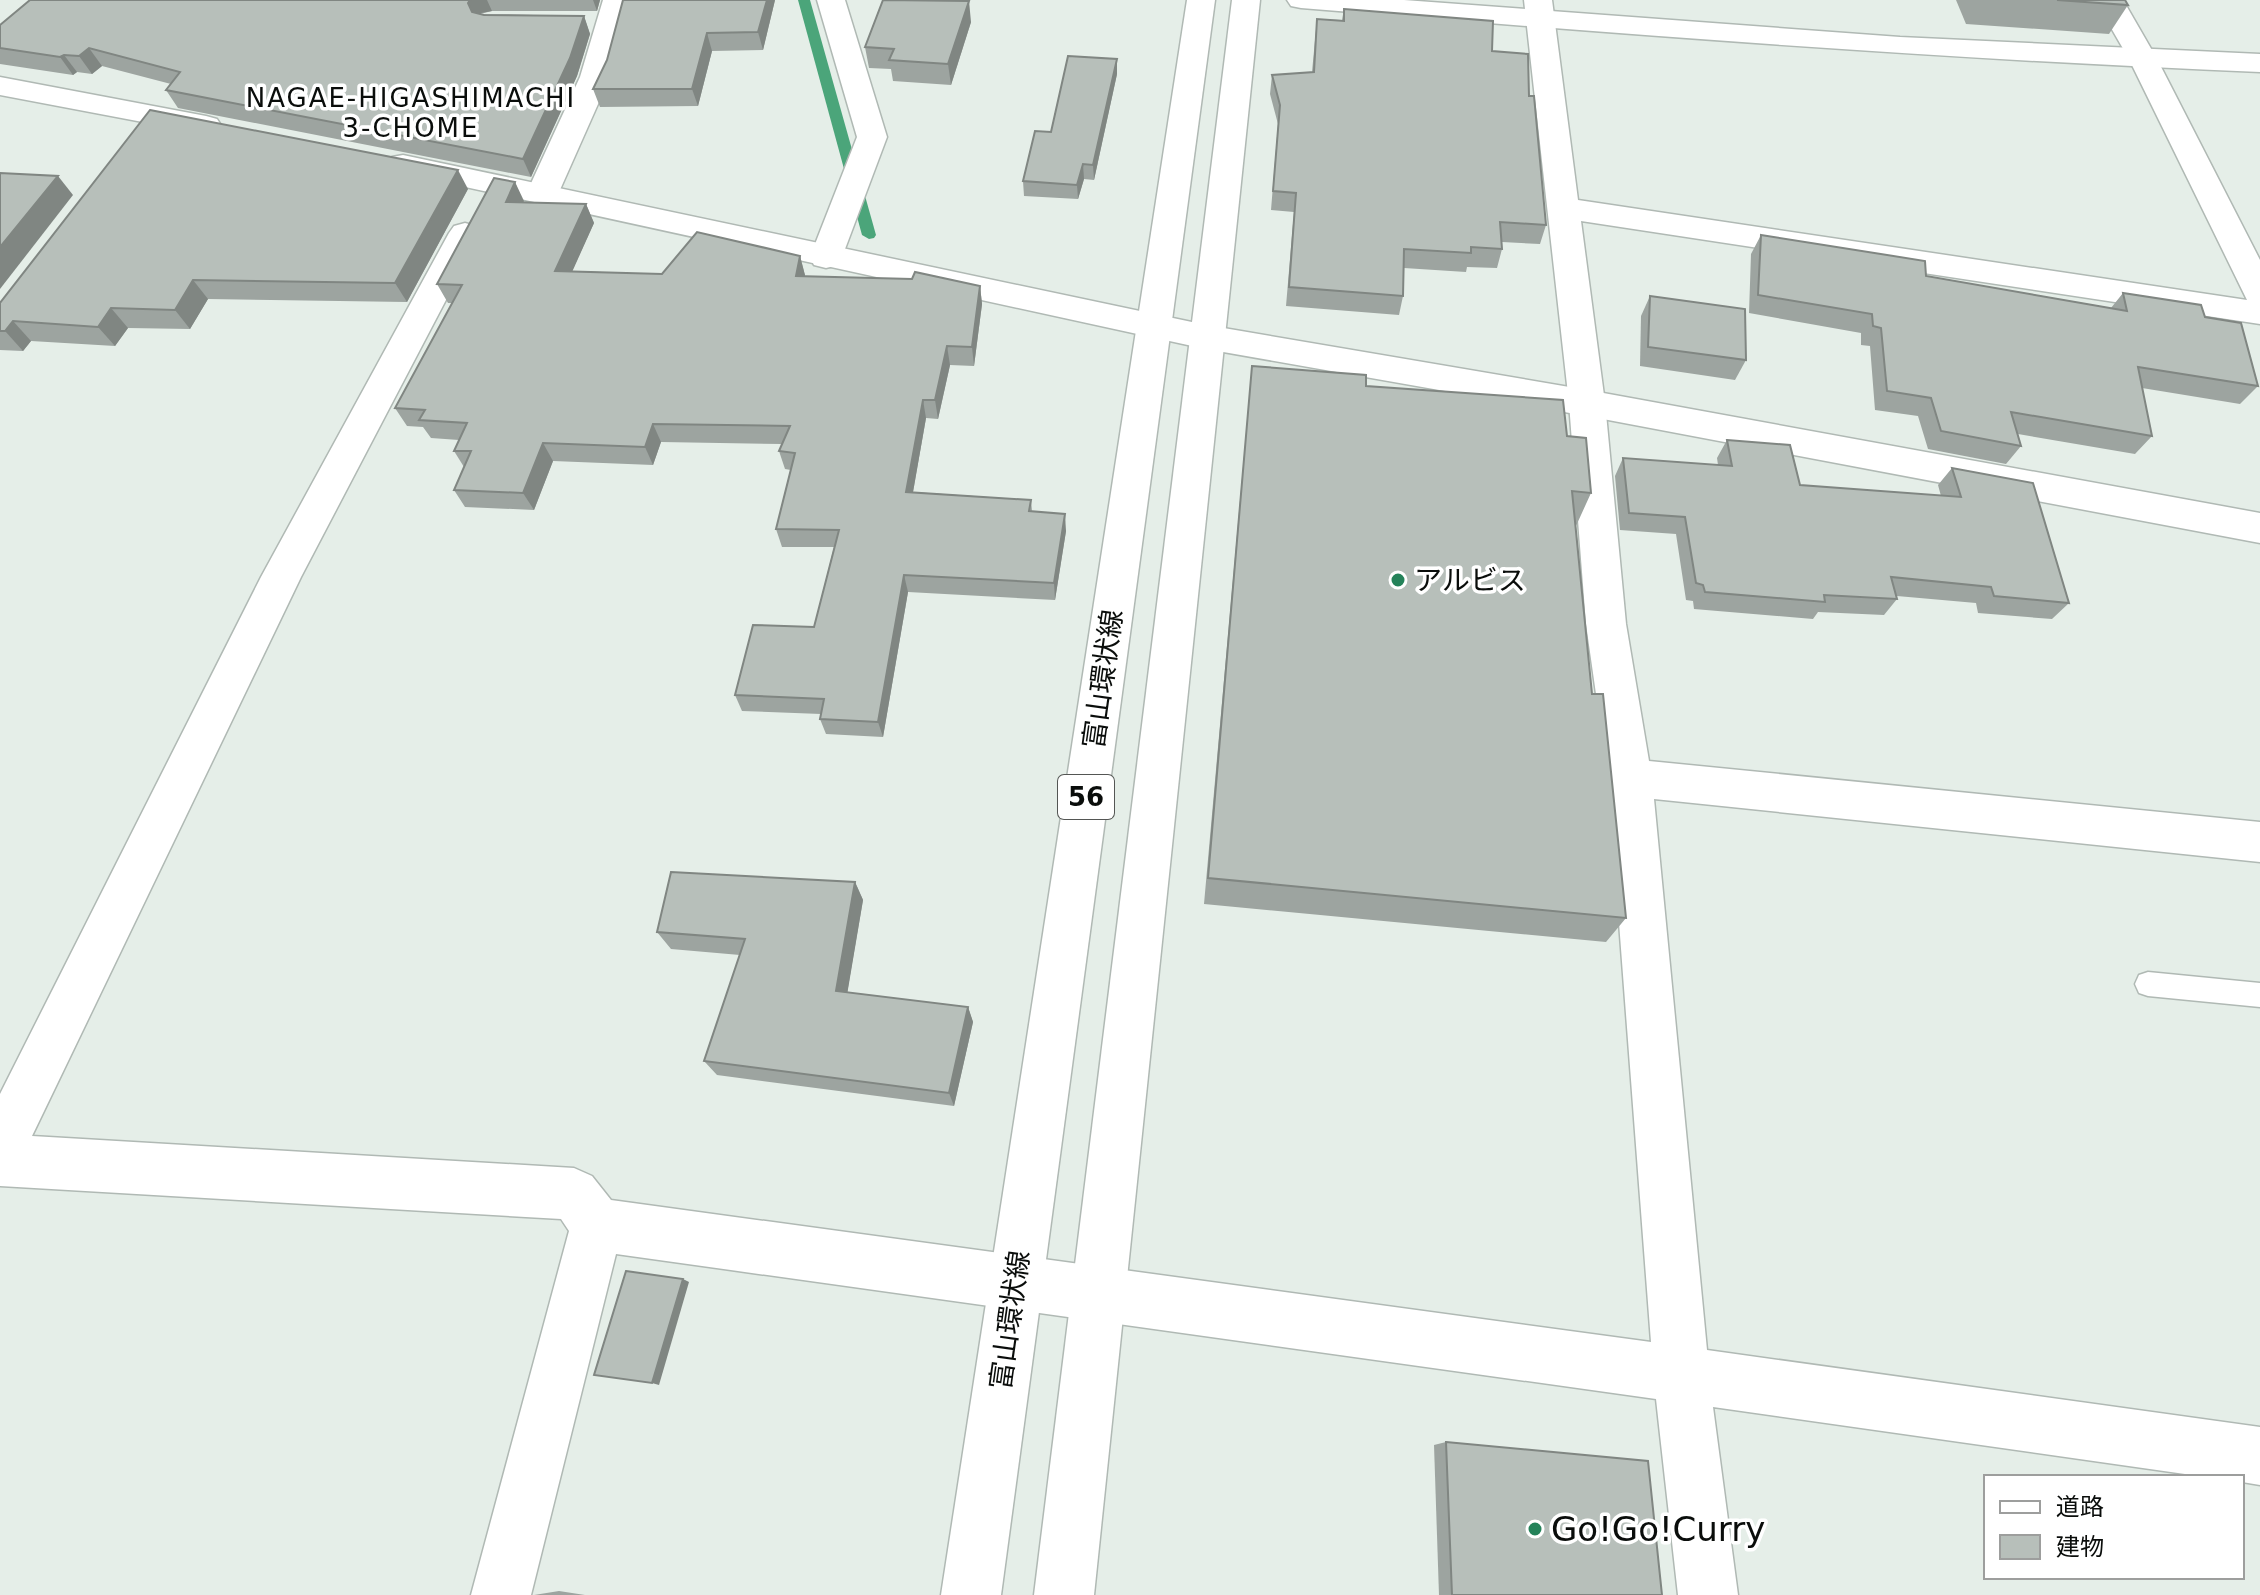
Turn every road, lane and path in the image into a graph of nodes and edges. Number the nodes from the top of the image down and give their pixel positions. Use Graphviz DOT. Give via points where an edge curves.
graph roads {
  1 [pos="831,0"];
  2 [pos="1201,0"];
  3 [pos="1246,0"];
  4 [pos="1301,0"];
  5 [pos="2109,0"];
  6 [pos="1539,10"];
  7 [pos="601,15"];
  8 [pos="2143,59"];
  9 [pos="2260,63"];
  10 [pos="0,86"];
  11 [pos="232,130"];
  12 [pos="370,157"];
  13 [pos="492,181"];
  14 [pos="543,192"];
  15 [pos="1563,208"];
  16 [pos="826,257"];
  17 [pos="2260,293"];
  18 [pos="2260,313"];
  19 [pos="1153,326"];
  20 [pos="1206,337"];
  21 [pos="1587,403"];
  22 [pos="2260,528"];
  23 [pos="1630,778"];
  24 [pos="2260,842"];
  25 [pos="2148,984"];
  26 [pos="2260,995"];
  27 [pos="0,1148"];
  28 [pos="0,1160"];
  29 [pos="597,1225"];
  30 [pos="1016,1280"];
  31 [pos="1098,1292"];
  32 [pos="1681,1374"];
  33 [pos="2260,1456"];
  34 [pos="501,1595"];
  35 [pos="971,1595"];
  36 [pos="1064,1595"];
  37 [pos="1708,1595"];
  1 -- 16 [label="street" via="872,137"];
  2 -- 19 [label="street, 富山環状線 / 56"];
  3 -- 20 [label="street, 56"];
  4 -- 6 [label="street"];
  5 -- 8 [label="street"];
  6 -- 8 [label="street"];
  6 -- 15 [label="street"];
  7 -- 14 [label="street" via="595,77"];
  8 -- 9 [label="street"];
  8 -- 17 [label="street"];
  10 -- 11 [label="street" via="146,129"];
  12 -- 13 [label="street"];
  13 -- 14 [label="street"];
  13 -- 27 [label="street" via="281,577"];
  14 -- 16 [label="street"];
  15 -- 18 [label="street"];
  15 -- 21 [label="street"];
  16 -- 19 [label="street"];
  19 -- 20 [label="street"];
  19 -- 30 [label="street, 富山環状線 / 56"];
  20 -- 21 [label="street"];
  20 -- 31 [label="street, 56"];
  21 -- 22 [label="street"];
  21 -- 23 [label="street" via="1606,624"];
  23 -- 24 [label="street"];
  23 -- 32 [label="street"];
  25 -- 26 [label="lane"];
  28 -- 29 [label="street" via="574,1194"];
  29 -- 30 [label="street"];
  29 -- 34 [label="street"];
  30 -- 31 [label="street"];
  30 -- 35 [label="street, 富山環状線 / 56"];
  31 -- 32 [label="street"];
  31 -- 36 [label="street, 56"];
  32 -- 33 [label="street"];
  32 -- 37 [label="street"];
}
